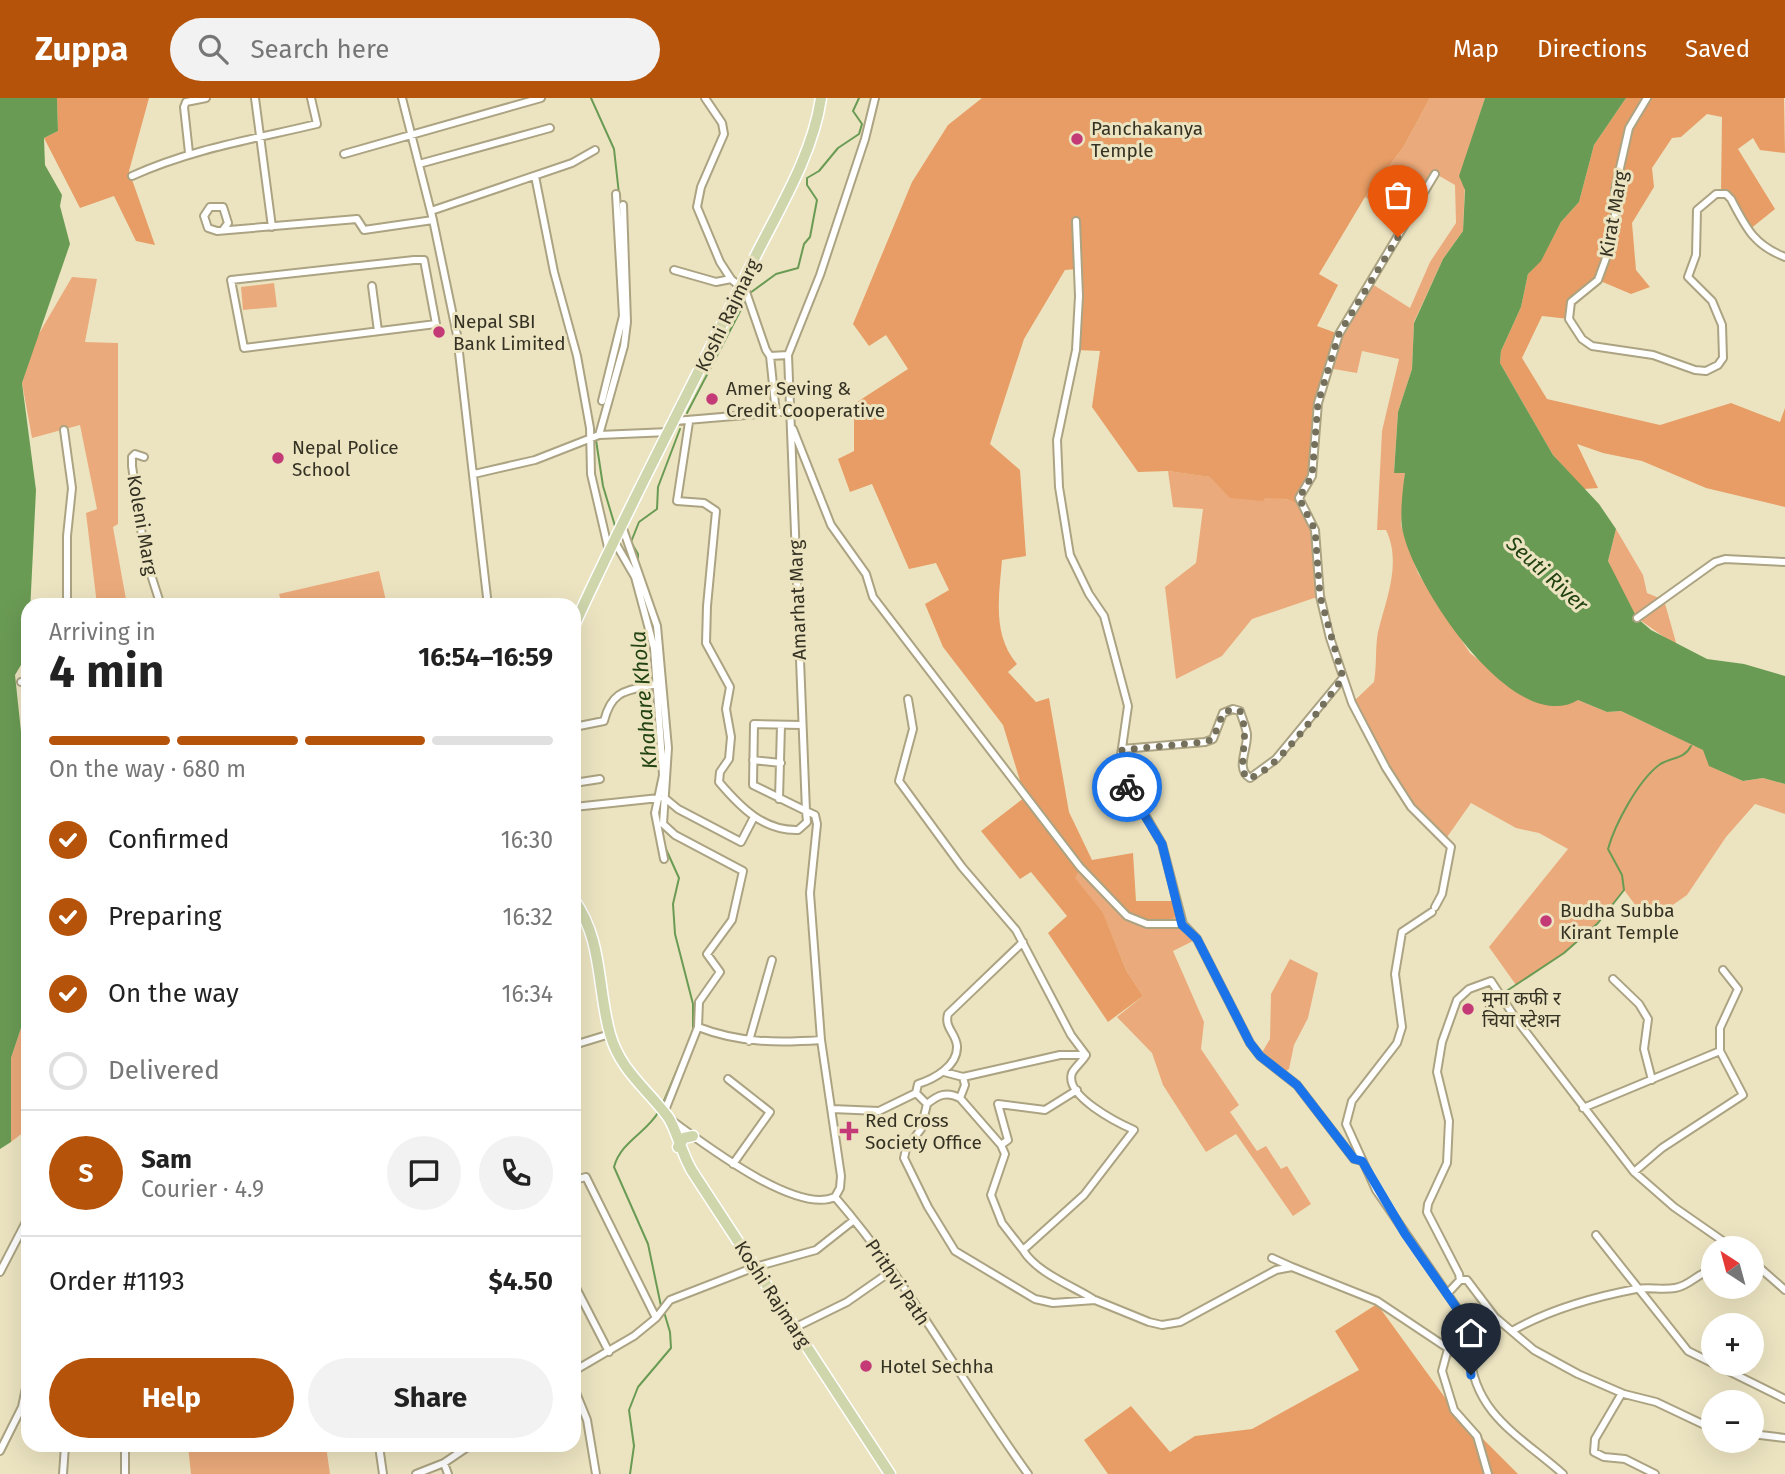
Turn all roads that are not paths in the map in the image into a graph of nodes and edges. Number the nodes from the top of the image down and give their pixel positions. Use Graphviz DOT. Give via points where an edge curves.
graph roads {
  1 [pos="206,98"];
  2 [pos="255,98"];
  3 [pos="312,98"];
  4 [pos="402,98"];
  5 [pos="541,98"];
  6 [pos="705,98"];
  7 [pos="821,98"];
  8 [pos="875,98"];
  9 [pos="1647,98"];
  10 [pos="187,100"];
  11 [pos="516,102"];
  12 [pos="550,128"];
  13 [pos="260,136"];
  14 [pos="412,136"];
  15 [pos="595,150"];
  16 [pos="189,153"];
  17 [pos="344,154"];
  18 [pos="419,164"];
  19 [pos="1436,174"];
  20 [pos="132,176"];
  21 [pos="535,176"];
  22 [pos="616,194"];
  23 [pos="623,205"];
  24 [pos="431,211"];
  25 [pos="433,220"];
  26 [pos="1076,221"];
  27 [pos="272,227"];
  28 [pos="223,230"];
  29 [pos="1785,257"];
  30 [pos="674,270"];
  31 [pos="730,279"];
  32 [pos="372,286"];
  33 [pos="448,289"];
  34 [pos="432,292"];
  35 [pos="746,293"];
  36 [pos="379,331"];
  37 [pos="622,332"];
  38 [pos="788,355"];
  39 [pos="770,356"];
  40 [pos="601,401"];
  41 [pos="792,411"];
  42 [pos="776,413"];
  43 [pos="674,421"];
  44 [pos="689,422"];
  45 [pos="791,424"];
  46 [pos="64,430"];
  47 [pos="669,432"];
  48 [pos="594,437"];
  49 [pos="144,457"];
  50 [pos="474,474"];
  51 [pos="621,526"];
  52 [pos="612,541"];
  53 [pos="1785,562"];
  54 [pos="67,598"];
  55 [pos="158,598"];
  56 [pos="487,598"];
  57 [pos="581,610"];
  58 [pos="1637,618"];
  59 [pos="1343,678"];
  60 [pos="656,684"];
  61 [pos="908,699"];
  62 [pos="802,724"];
  63 [pos="781,725"];
  64 [pos="581,726"];
  65 [pos="1122,750"];
  66 [pos="753,760"];
  67 [pos="780,763"];
  68 [pos="600,779"];
  69 [pos="581,782"];
  70 [pos="661,798"];
  71 [pos="779,799"];
  72 [pos="581,806"];
  73 [pos="806,811"];
  74 [pos="754,817"];
  75 [pos="664,859"];
  76 [pos="581,912"];
  77 [pos="1182,925"];
  78 [pos="1023,942"];
  79 [pos="772,960"];
  80 [pos="1723,970"];
  81 [pos="1613,979"];
  82 [pos="698,1027"];
  83 [pos="610,1034"];
  84 [pos="821,1040"];
  85 [pos="748,1041"];
  86 [pos="581,1043"];
  87 [pos="1720,1051"];
  88 [pos="1086,1055"];
  89 [pos="944,1072"];
  90 [pos="963,1077"];
  91 [pos="728,1079"];
  92 [pos="1652,1080"];
  93 [pos="1077,1090"];
  94 [pos="916,1093"];
  95 [pos="960,1098"];
  96 [pos="926,1104"];
  97 [pos="1583,1108"];
  98 [pos="832,1109"];
  99 [pos="663,1112"];
  100 [pos="693,1136"];
  101 [pos="1001,1145"];
  102 [pos="678,1147"];
  103 [pos="1362,1161"];
  104 [pos="733,1164"];
  105 [pos="1634,1172"];
  106 [pos="581,1176"];
  107 [pos="835,1197"];
  108 [pos="854,1220"];
  109 [pos="21,1232"];
  110 [pos="1596,1235"];
  111 [pos="1716,1236"];
  112 [pos="1023,1250"];
  113 [pos="1272,1258"];
  114 [pos="755,1267"];
  115 [pos="1292,1267"];
  116 [pos="0,1272"];
  117 [pos="890,1272"];
  118 [pos="1764,1272"];
  119 [pos="1701,1274"];
  120 [pos="1460,1280"];
  121 [pos="1638,1289"];
  122 [pos="1785,1290"];
  123 [pos="1448,1293"];
  124 [pos="581,1298"];
  125 [pos="1095,1300"];
  126 [pos="657,1316"];
  127 [pos="1495,1317"];
  128 [pos="794,1328"];
  129 [pos="1512,1331"];
  130 [pos="1474,1333"];
  131 [pos="1448,1349"];
  132 [pos="609,1352"];
  133 [pos="1469,1353"];
  134 [pos="581,1367"];
  135 [pos="1622,1393"];
  136 [pos="1785,1399"];
  137 [pos="581,1405"];
  138 [pos="21,1409"];
  139 [pos="1701,1423"];
  140 [pos="1764,1435"];
  141 [pos="1785,1438"];
  142 [pos="0,1451"];
  143 [pos="65,1452"];
  144 [pos="125,1452"];
  145 [pos="380,1452"];
  146 [pos="461,1452"];
  147 [pos="444,1463"];
  148 [pos="63,1474"];
  149 [pos="125,1474"];
  150 [pos="383,1474"];
  151 [pos="416,1474"];
  152 [pos="448,1474"];
  153 [pos="596,1474"];
  154 [pos="890,1474"];
  155 [pos="1026,1474"];
  156 [pos="1488,1474"];
  157 [pos="1563,1474"];
  158 [pos="1655,1474"];
  1 -- 10 [label="street"];
  2 -- 13 [label="street"];
  3 -- 13 [label="street" via="317,124"];
  4 -- 14 [label="street"];
  5 -- 11 [label="street"];
  6 -- 31 [label="street" via="722,122 723,134 697,207"];
  7 -- 35 [label="main road, Koshi Rajmarg" via="803,156"];
  8 -- 38 [label="street, Amarhat Marg" via="820,275"];
  9 -- 29 [label="street, Kirat Marg" via="1629,128 1615,190 1609,250 1598,280 1571,302 1568,311 1574,330 1592,346 1653,355 1695,370 1718,365 1725,350 1719,313 1688,277 1696,255 1697,210 1721,192 1731,199 1758,244"];
  10 -- 16 [label="street" via="184,123"];
  11 -- 14 [label="street"];
  12 -- 18 [label="street"];
  13 -- 16 [label="street"];
  13 -- 27 [label="street"];
  14 -- 17 [label="street"];
  14 -- 18 [label="street"];
  15 -- 21 [label="street"];
  16 -- 20 [label="street"];
  18 -- 24 [label="street"];
  19 -- 59 [label="street" via="1339,334 1318,403 1312,476 1299,498 1315,530 1320,596"];
  21 -- 24 [label="street"];
  21 -- 48 [label="street"];
  22 -- 37 [label="street"];
  23 -- 37 [label="street" via="628,290"];
  24 -- 25 [label="street"];
  25 -- 27 [label="street" via="364,230 357,219"];
  25 -- 33 [label="street"];
  26 -- 65 [label="street" via="1079,309 1076,349 1057,440 1059,486 1070,555 1104,616 1123,685 1128,706"];
  27 -- 28 [label="street"];
  28 -- 28 [label="street" via="212,231 205,222 210,207 227,211"];
  30 -- 31 [label="street" via="716,282"];
  31 -- 35 [label="street"];
  32 -- 36 [label="street"];
  33 -- 34 [label="street"];
  33 -- 50 [label="street"];
  34 -- 36 [label="street" via="436,324"];
  34 -- 36 [label="street" via="424,260 231,281 244,348"];
  35 -- 39 [label="street"];
  35 -- 43 [label="main road, Koshi Rajmarg"];
  37 -- 40 [label="street"];
  37 -- 48 [label="street"];
  38 -- 39 [label="street"];
  38 -- 41 [label="street, Amarhat Marg"];
  39 -- 42 [label="street"];
  41 -- 42 [label="street"];
  41 -- 45 [label="street, Amarhat Marg"];
  42 -- 44 [label="street"];
  43 -- 44 [label="street"];
  43 -- 47 [label="main road, Koshi Rajmarg"];
  44 -- 74 [label="street" via="677,501 704,503 716,511 706,643 730,687 726,709 731,737 729,759 719,782"];
  45 -- 62 [label="street, Amarhat Marg"];
  45 -- 77 [label="street" via="831,524 866,574 873,597 1018,788 1080,867 1127,916 1147,923"];
  46 -- 54 [label="street" via="72,488"];
  47 -- 48 [label="street"];
  47 -- 51 [label="main road, Koshi Rajmarg"];
  48 -- 50 [label="street" via="535,460"];
  48 -- 52 [label="street" via="591,474"];
  49 -- 55 [label="street, Koleni Marg" via="135,454 132,466 145,556"];
  50 -- 56 [label="street"];
  51 -- 52 [label="main road, Koshi Rajmarg"];
  51 -- 70 [label="street" via="657,625 668,748"];
  52 -- 57 [label="main road"];
  52 -- 60 [label="street" via="629,561 643,600 654,648"];
  53 -- 58 [label="street" via="1715,562"];
  59 -- 65 [label="street" via="1276,759 1250,778 1242,762 1247,735 1240,711 1233,709 1223,713 1213,739 1205,742"];
  59 -- 103 [label="street" via="1385,768 1411,807 1451,847 1442,894 1434,909 1402,932 1395,974 1402,1027 1397,1043 1347,1112 1349,1136"];
  60 -- 64 [label="street" via="617,694 608,703 604,721"];
  60 -- 70 [label="street"];
  61 -- 78 [label="street" via="913,729 899,781"];
  62 -- 63 [label="street"];
  62 -- 73 [label="street, Amarhat Marg"];
  63 -- 66 [label="street" via="754,724"];
  63 -- 67 [label="street"];
  65 -- 77 [label="street" via="1122,775 1162,844"];
  66 -- 67 [label="street"];
  66 -- 71 [label="street" via="753,785"];
  67 -- 71 [label="street"];
  68 -- 69 [label="street"];
  70 -- 72 [label="street"];
  70 -- 74 [label="street" via="741,842"];
  70 -- 75 [label="street" via="657,836"];
  70 -- 82 [label="street" via="663,824 675,835 743,871 732,920 707,954 720,972 699,1002"];
  71 -- 73 [label="street"];
  73 -- 74 [label="street" via="807,821 799,830 768,827"];
  73 -- 84 [label="street, Amarhat Marg" via="815,814 817,824 810,894"];
  76 -- 83 [label="main road, Koshi Rajmarg" via="590,927"];
  77 -- 103 [label="street" via="1197,939 1260,1056 1297,1085 1346,1151"];
  78 -- 88 [label="street"];
  78 -- 89 [label="street" via="948,1014 946,1021 957,1046"];
  79 -- 85 [label="street"];
  80 -- 87 [label="street" via="1738,989 1720,1028"];
  81 -- 92 [label="street" via="1648,1019 1644,1049"];
  82 -- 85 [label="street"];
  82 -- 99 [label="street"];
  83 -- 86 [label="street"];
  83 -- 99 [label="main road, Koshi Rajmarg" via="622,1063"];
  84 -- 85 [label="street"];
  84 -- 98 [label="street, Amarhat Marg"];
  87 -- 92 [label="street"];
  87 -- 105 [label="street" via="1743,1095"];
  88 -- 90 [label="street" via="1060,1055"];
  88 -- 93 [label="street" via="1073,1070"];
  89 -- 90 [label="street"];
  89 -- 94 [label="street" via="918,1084"];
  90 -- 95 [label="street"];
  91 -- 104 [label="street" via="770,1112"];
  92 -- 97 [label="street"];
  93 -- 101 [label="street" via="1045,1110 998,1104 1007,1131 1007,1140"];
  93 -- 112 [label="street" via="1091,1106 1134,1130 1084,1195"];
  94 -- 96 [label="street"];
  94 -- 98 [label="street" via="879,1111"];
  95 -- 96 [label="street" via="938,1096"];
  95 -- 101 [label="street"];
  96 -- 125 [label="street" via="921,1129 904,1158 954,1251 1035,1299 1053,1303"];
  97 -- 105 [label="street"];
  97 -- 120 [label="street" via="1491,981 1461,994 1449,1019 1437,1072 1449,1121 1447,1163 1427,1212"];
  98 -- 107 [label="street, Amarhat Marg" via="841,1176"];
  99 -- 100 [label="street"];
  99 -- 102 [label="main road, Koshi Rajmarg"];
  100 -- 102 [label="main road" via="684,1138"];
  100 -- 104 [label="street"];
  101 -- 112 [label="street" via="1005,1154 991,1195 1002,1223"];
  102 -- 114 [label="main road, Koshi Rajmarg"];
  103 -- 123 [label="street" via="1400,1226"];
  104 -- 107 [label="street" via="802,1196 827,1201"];
  105 -- 111 [label="street"];
  106 -- 126 [label="street" via="586,1177"];
  107 -- 108 [label="street, Prithvi Path"];
  108 -- 114 [label="street" via="816,1250"];
  108 -- 117 [label="street, Prithvi Path"];
  109 -- 116 [label="street"];
  110 -- 121 [label="street"];
  112 -- 125 [label="street" via="1046,1271"];
  113 -- 115 [label="street"];
  114 -- 126 [label="street" via="678,1296"];
  114 -- 128 [label="main road, Koshi Rajmarg"];
  115 -- 125 [label="street" via="1276,1270 1180,1322 1162,1325"];
  115 -- 131 [label="street" via="1377,1301"];
  117 -- 128 [label="street" via="847,1302"];
  117 -- 155 [label="street, Prithvi Path"];
  118 -- 122 [label="street"];
  119 -- 121 [label="street" via="1677,1288"];
  120 -- 123 [label="street"];
  120 -- 127 [label="street" via="1467,1280"];
  121 -- 129 [label="street" via="1558,1309"];
  121 -- 136 [label="street" via="1688,1351"];
  123 -- 130 [label="street"];
  124 -- 132 [label="street"];
  126 -- 132 [label="street"];
  127 -- 129 [label="street"];
  127 -- 130 [label="street"];
  128 -- 154 [label="main road, Koshi Rajmarg"];
  129 -- 135 [label="street" via="1534,1350"];
  130 -- 133 [label="street" via="1479,1340"];
  131 -- 133 [label="street"];
  131 -- 156 [label="street" via="1442,1371 1454,1410 1477,1436"];
  132 -- 134 [label="street"];
  133 -- 157 [label="street" via="1471,1375 1485,1405"];
  135 -- 139 [label="street" via="1656,1402"];
  135 -- 158 [label="street" via="1595,1439 1594,1452 1625,1459"];
  137 -- 153 [label="street"];
  138 -- 142 [label="street"];
  140 -- 141 [label="street"];
  143 -- 148 [label="street"];
  144 -- 149 [label="street"];
  145 -- 150 [label="street"];
  146 -- 147 [label="street"];
  147 -- 151 [label="street"];
  147 -- 152 [label="street"];
}
